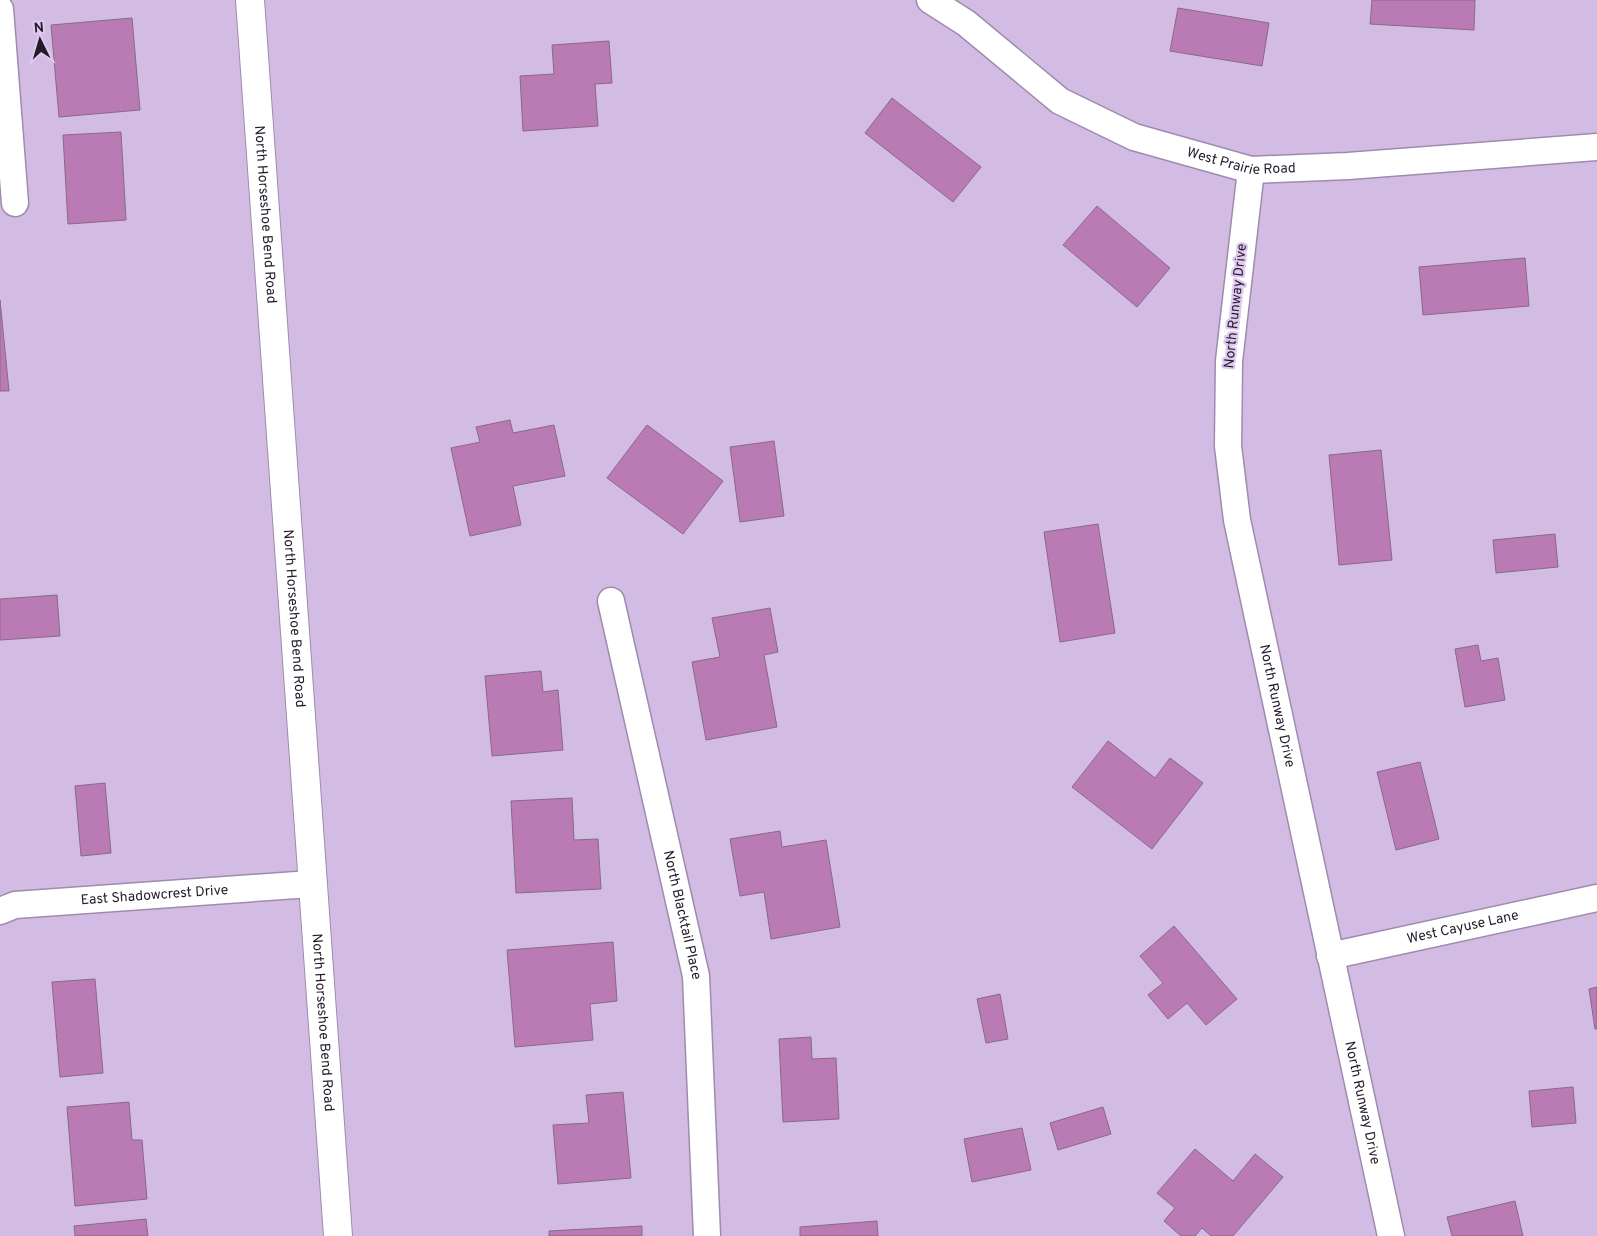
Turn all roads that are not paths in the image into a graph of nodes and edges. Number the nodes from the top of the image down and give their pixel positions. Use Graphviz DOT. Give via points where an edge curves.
graph roads {
  1 [pos="250,0"];
  2 [pos="930,0"];
  3 [pos="0,10"];
  4 [pos="4,104"];
  5 [pos="1597,147"];
  6 [pos="1251,170"];
  7 [pos="15,203"];
  8 [pos="611,601"];
  9 [pos="311,884"];
  10 [pos="1597,898"];
  11 [pos="0,911"];
  12 [pos="1330,956"];
  13 [pos="338,1236"];
  14 [pos="707,1236"];
  15 [pos="1391,1236"];
  1 -- 9 [label="street, North Horseshoe Bend Road"];
  2 -- 6 [label="street, West Prairie Road" via="966,23 1060,101 1134,137"];
  3 -- 4 [label="street"];
  4 -- 7 [label="street"];
  5 -- 6 [label="street, West Prairie Road"];
  6 -- 12 [label="street, North Runway Drive" via="1229,361 1228,446 1237,520"];
  8 -- 14 [label="street, North Blacktail Place" via="696,976"];
  9 -- 11 [label="street, East Shadowcrest Drive" via="14,904"];
  9 -- 13 [label="street, North Horseshoe Bend Road"];
  10 -- 12 [label="street, West Cayuse Lane"];
  12 -- 15 [label="street, North Runway Drive"];
}
